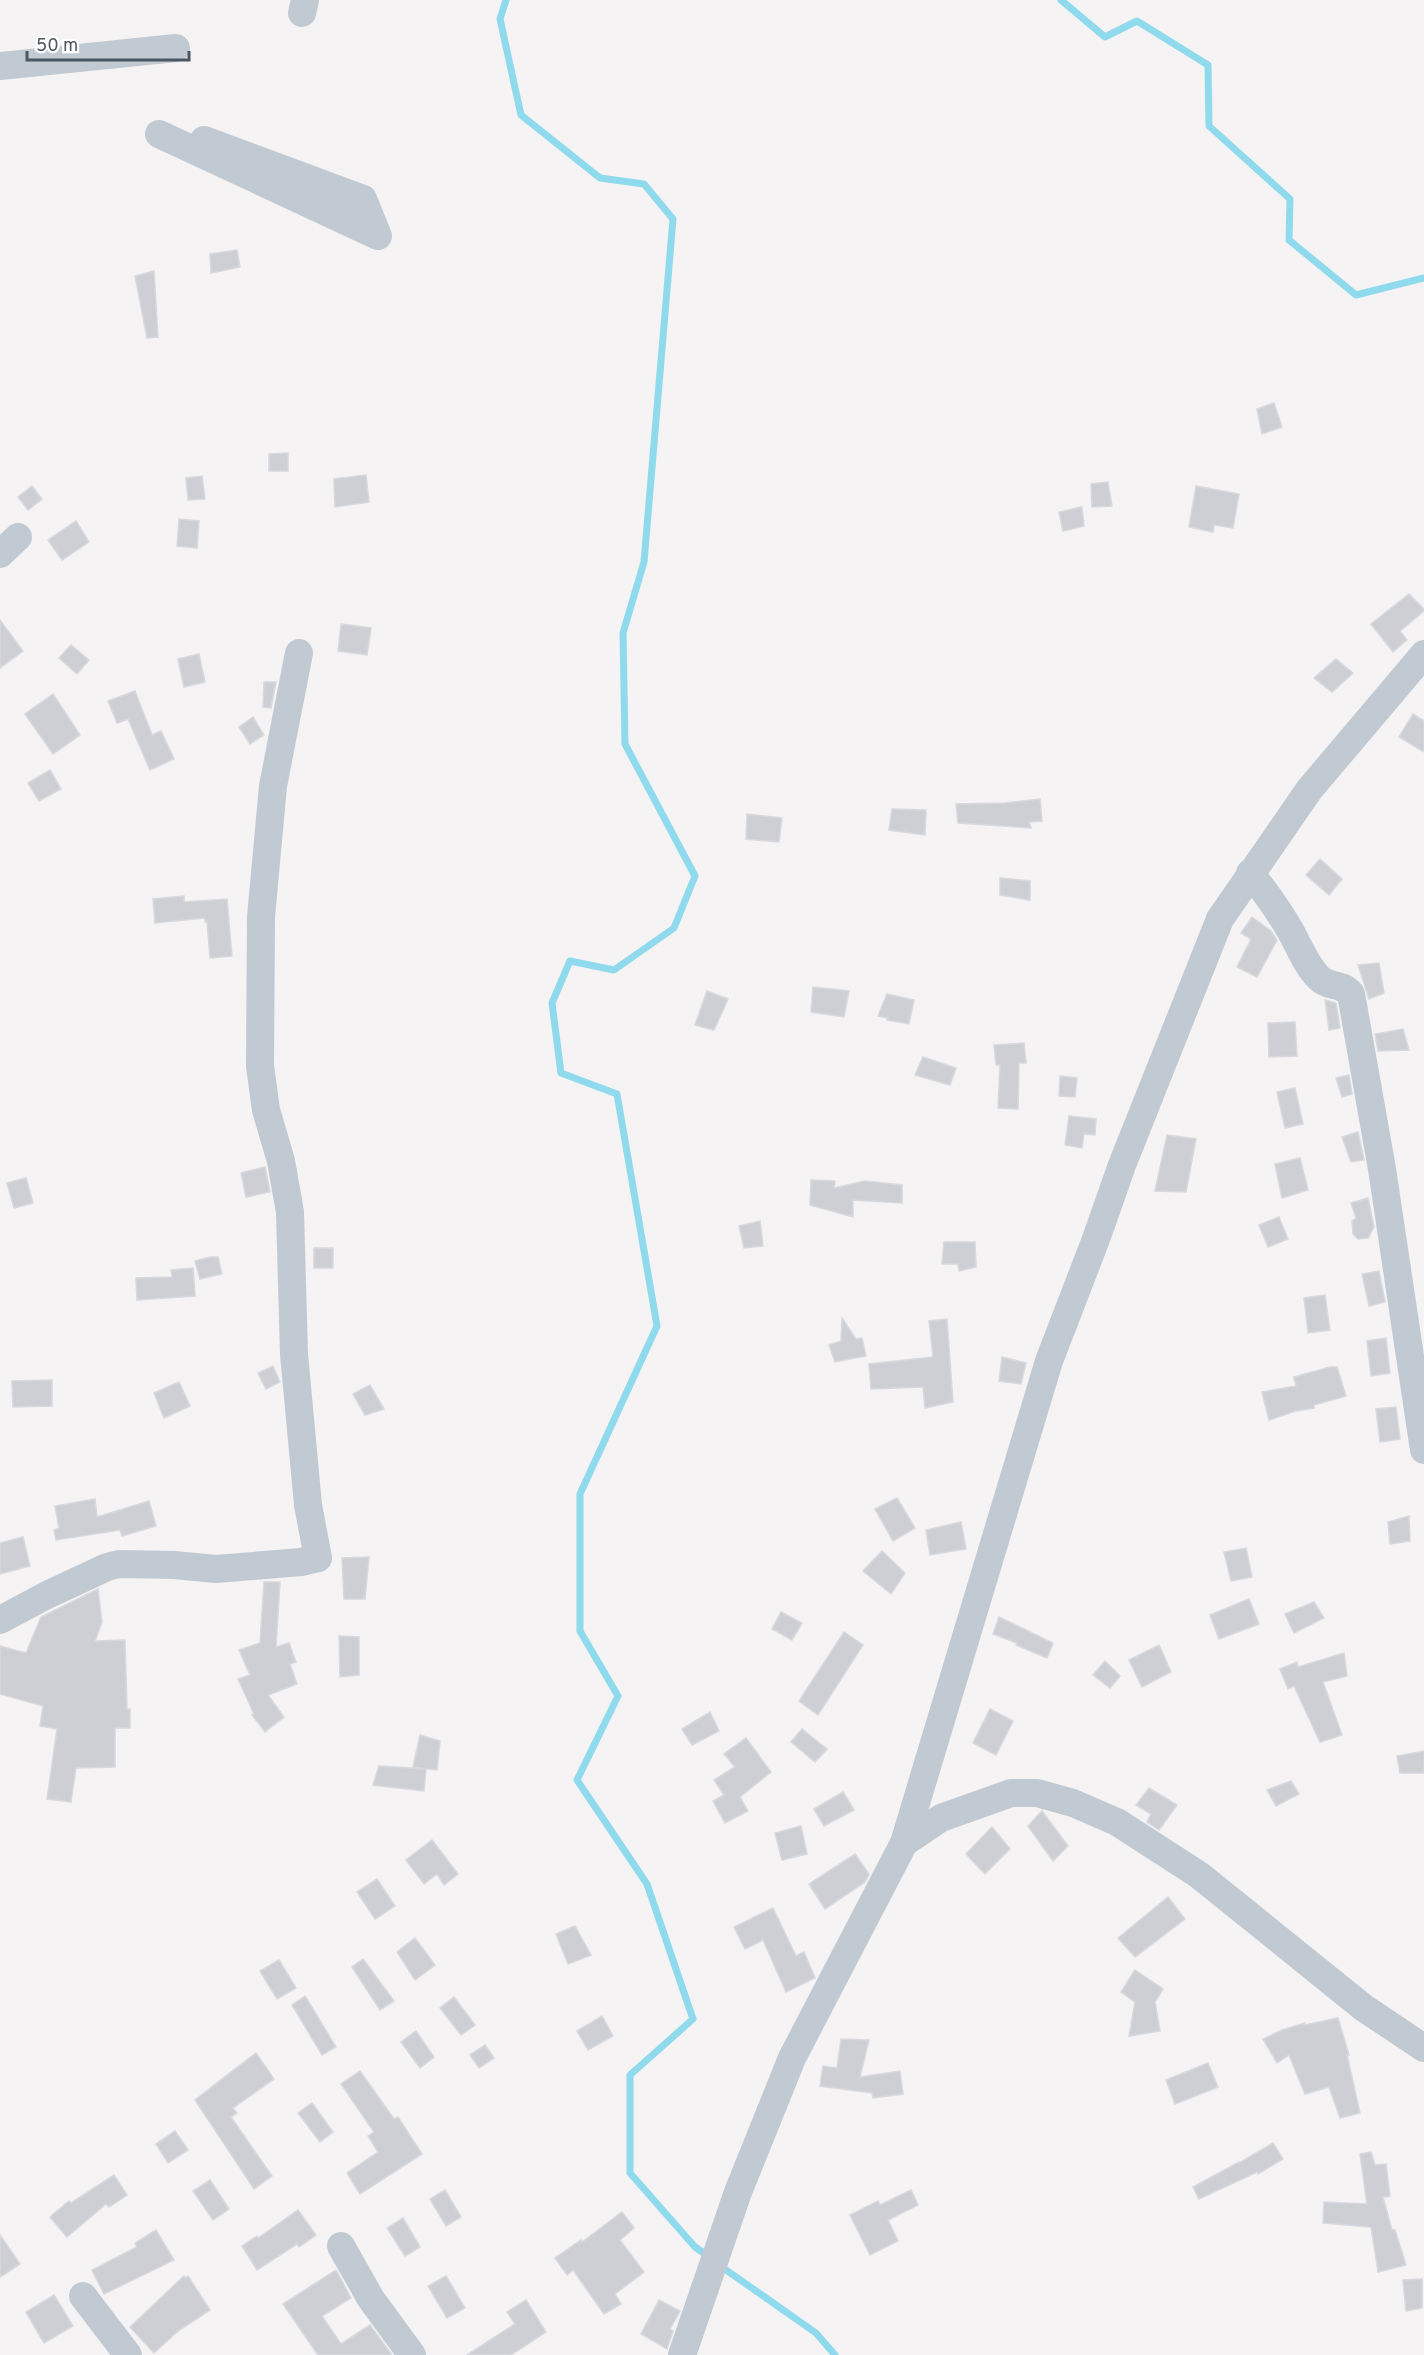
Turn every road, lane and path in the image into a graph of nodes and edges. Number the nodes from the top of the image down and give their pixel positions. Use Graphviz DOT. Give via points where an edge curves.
graph roads {
  1 [pos="176,48"];
  2 [pos="0,66"];
  3 [pos="159,134"];
  4 [pos="204,140"];
  5 [pos="299,653"];
  6 [pos="1424,654"];
  7 [pos="1250,873"];
  8 [pos="1424,1449"];
  9 [pos="0,1620"];
  10 [pos="904,1843"];
  11 [pos="1424,2049"];
  12 [pos="341,2246"];
  13 [pos="83,2296"];
  14 [pos="128,2355"];
  15 [pos="412,2355"];
  16 [pos="682,2355"];
  1 -- 2 [label="street"];
  3 -- 4 [label="street" via="378,236 363,199"];
  5 -- 9 [label="street" via="273,786 261,917 260,1066 290,1212 294,1354 308,1505 318,1558 216,1569 119,1564 46,1595"];
  6 -- 7 [label="street" via="1309,790"];
  7 -- 8 [label="street" via="1268,894 1319,978 1351,993"];
  7 -- 10 [label="street" via="1220,918 1190,990 1049,1361"];
  10 -- 11 [label="street" via="941,1818 1011,1793 1037,1793 1072,1803 1117,1822 1199,1875 1364,2008"];
  10 -- 16 [label="street" via="792,2058 738,2192"];
  12 -- 15 [label="street" via="371,2300"];
  13 -- 14 [label="street"];
}
